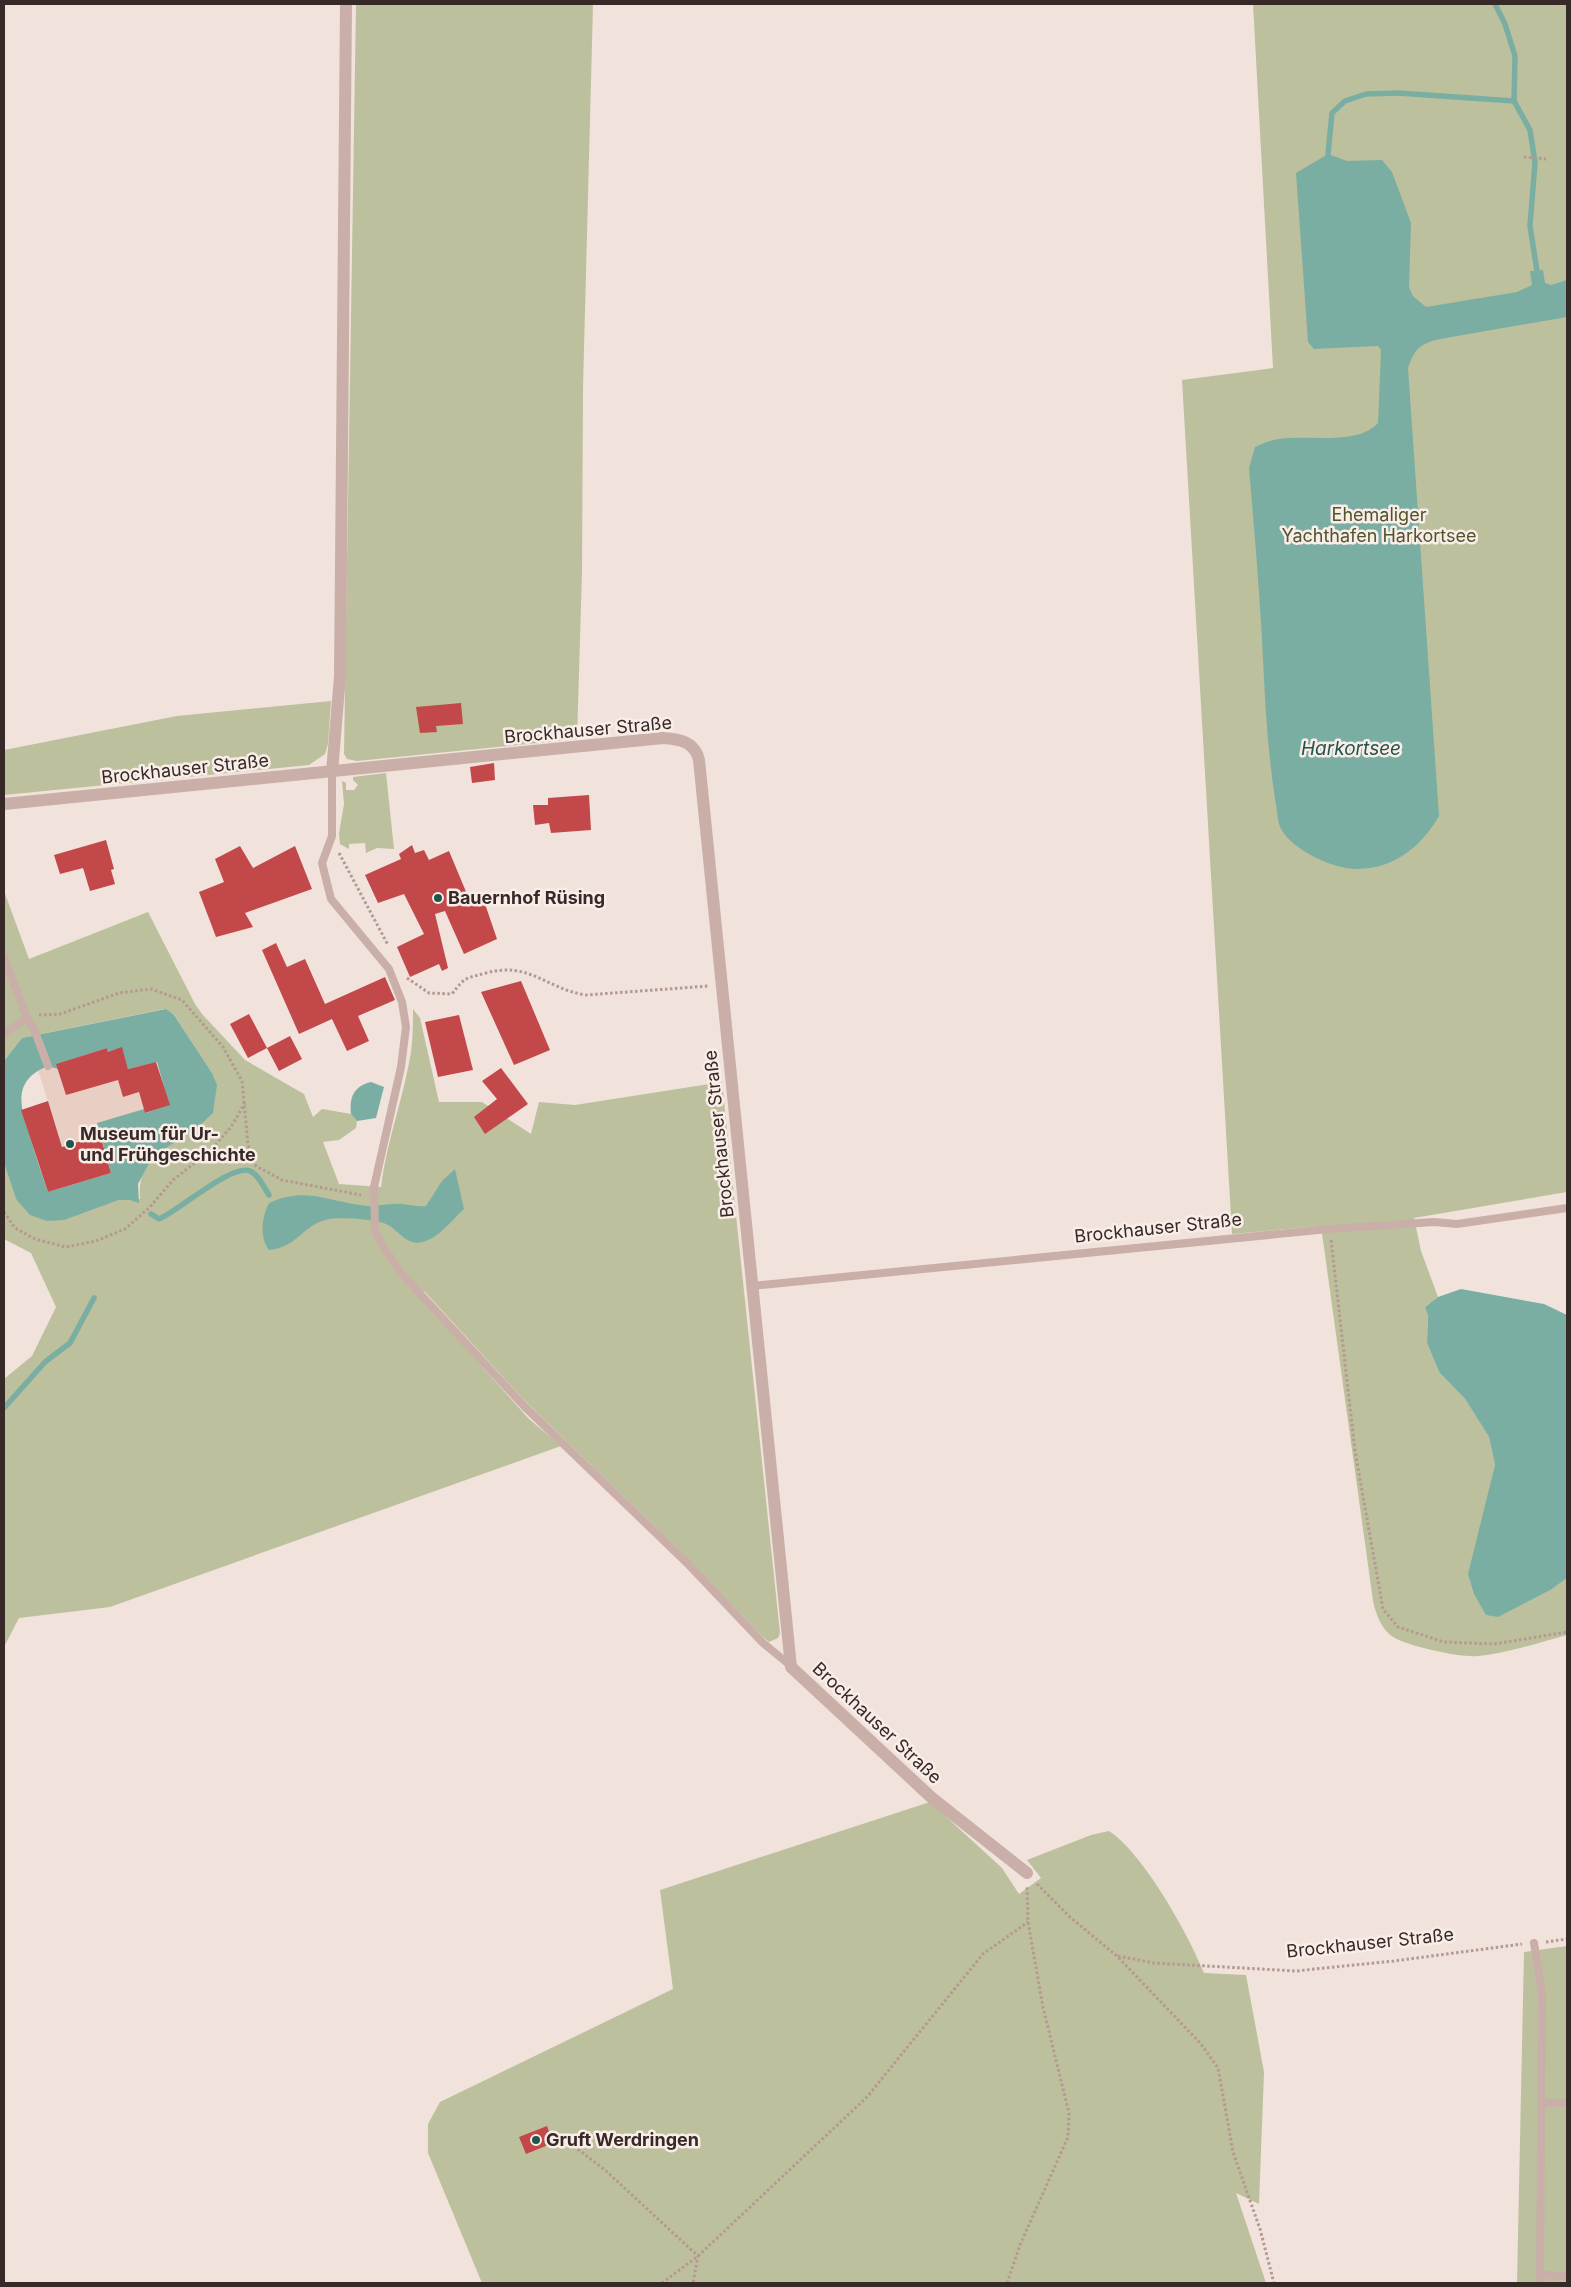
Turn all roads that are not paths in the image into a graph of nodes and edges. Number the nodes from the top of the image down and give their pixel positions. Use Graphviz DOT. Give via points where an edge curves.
graph roads {
  1 [pos="346,4"];
  2 [pos="332,772"];
  3 [pos="4,804"];
  4 [pos="4,957"];
  5 [pos="26,1015"];
  6 [pos="4,1034"];
  7 [pos="48,1066"];
  8 [pos="1567,1208"];
  9 [pos="751,1286"];
  10 [pos="791,1667"];
  11 [pos="1027,1873"];
  12 [pos="1534,1943"];
  13 [pos="1541,2103"];
  14 [pos="1567,2103"];
  15 [pos="1567,2276"];
  16 [pos="1540,2279"];
  1 -- 2 [label="street" via="340,676"];
  2 -- 3 [label="street, Brockhauser Straße"];
  2 -- 9 [label="street, Brockhauser Straße" via="663,738 679,739 693,746 700,760"];
  2 -- 10 [label="lane" via="332,836 322,863 331,899 389,969 402,1002 406,1027 401,1067 373,1200 375,1230 388,1256 524,1406"];
  4 -- 5 [label="lane"];
  5 -- 6 [label="lane"];
  5 -- 7 [label="lane"];
  8 -- 9 [label="lane, Brockhauser Straße" via="1457,1224 1434,1222 1329,1229"];
  9 -- 10 [label="street, Brockhauser Straße"];
  10 -- 11 [label="street, Brockhauser Straße" via="932,1798"];
  12 -- 13 [label="lane" via="1542,1993"];
  13 -- 14 [label="lane"];
  13 -- 16 [label="lane"];
  15 -- 16 [label="lane"];
}
